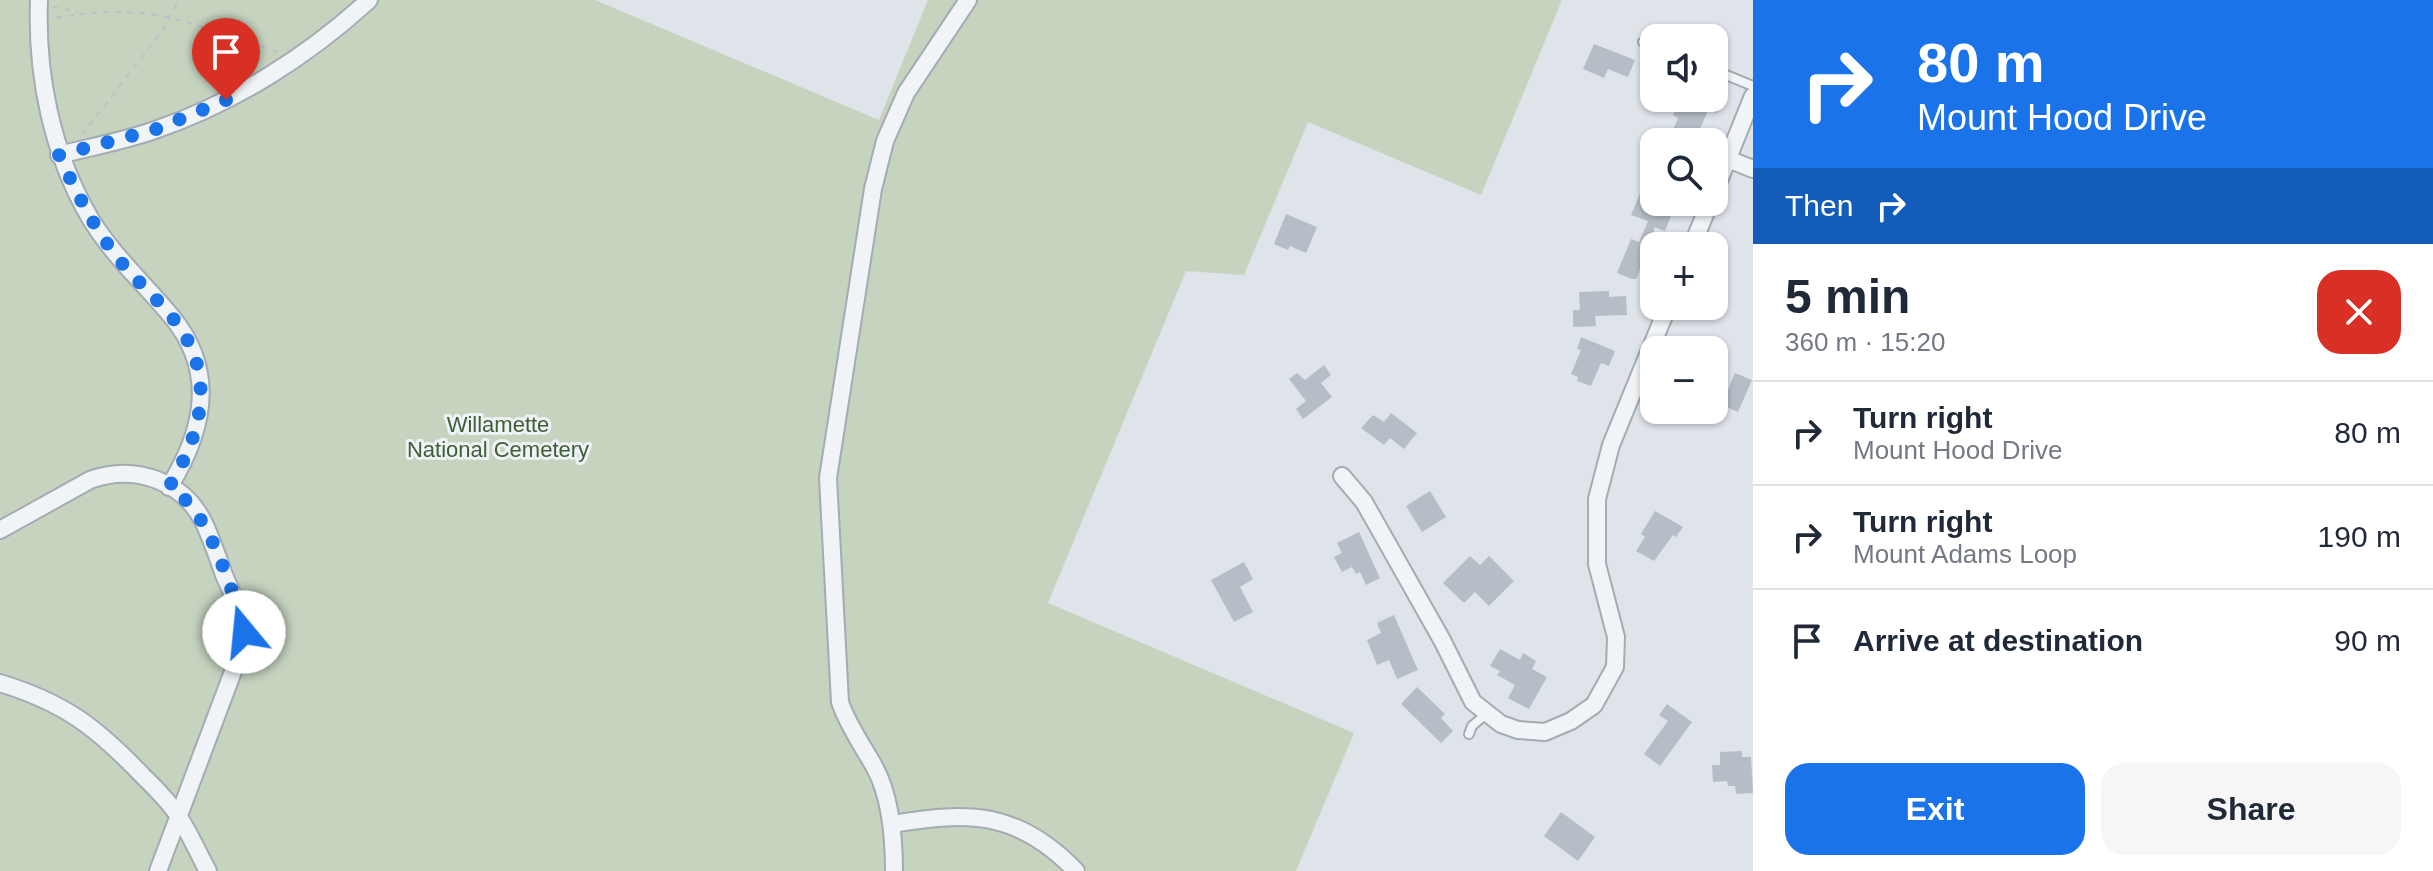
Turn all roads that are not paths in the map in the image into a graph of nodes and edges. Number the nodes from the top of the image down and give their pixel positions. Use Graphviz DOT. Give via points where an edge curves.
graph roads {
  1 [pos="369,0"];
  2 [pos="968,0"];
  3 [pos="39,9"];
  4 [pos="1728,76"];
  5 [pos="1753,86"];
  6 [pos="1753,96"];
  7 [pos="65,154"];
  8 [pos="1728,159"];
  9 [pos="1753,169"];
  10 [pos="1662,320"];
  11 [pos="1342,476"];
  12 [pos="169,487"];
  13 [pos="0,530"];
  14 [pos="0,683"];
  15 [pos="1486,714"];
  16 [pos="1469,734"];
  17 [pos="178,816"];
  18 [pos="892,824"];
  19 [pos="158,871"];
  20 [pos="208,871"];
  21 [pos="894,871"];
  22 [pos="1076,871"];
  1 -- 7 [label="street" via="293,60 226,100 154,130"];
  2 -- 18 [label="street" via="906,93 885,141 830,460 829,540 840,702 876,770"];
  3 -- 7 [label="street" via="44,87"];
  4 -- 5 [label="lane"];
  6 -- 8 [label="street"];
  7 -- 12 [label="street" via="77,194 104,240 173,318 190,347 200,385 200,420"];
  8 -- 9 [label="street"];
  10 -- 15 [label="street" via="1611,445 1597,499 1597,564 1616,637 1609,681 1594,705 1545,732 1518,730"];
  11 -- 15 [label="street" via="1364,502 1473,702"];
  12 -- 13 [label="street" via="142,475 105,474"];
  12 -- 17 [label="street" via="184,495 203,522 244,632"];
  14 -- 17 [label="street" via="77,715 115,747"];
  15 -- 16 [label="lane"];
  17 -- 19 [label="street"];
  17 -- 20 [label="street"];
  18 -- 21 [label="street"];
  18 -- 22 [label="street" via="949,816 1004,822 1053,848"];
}
